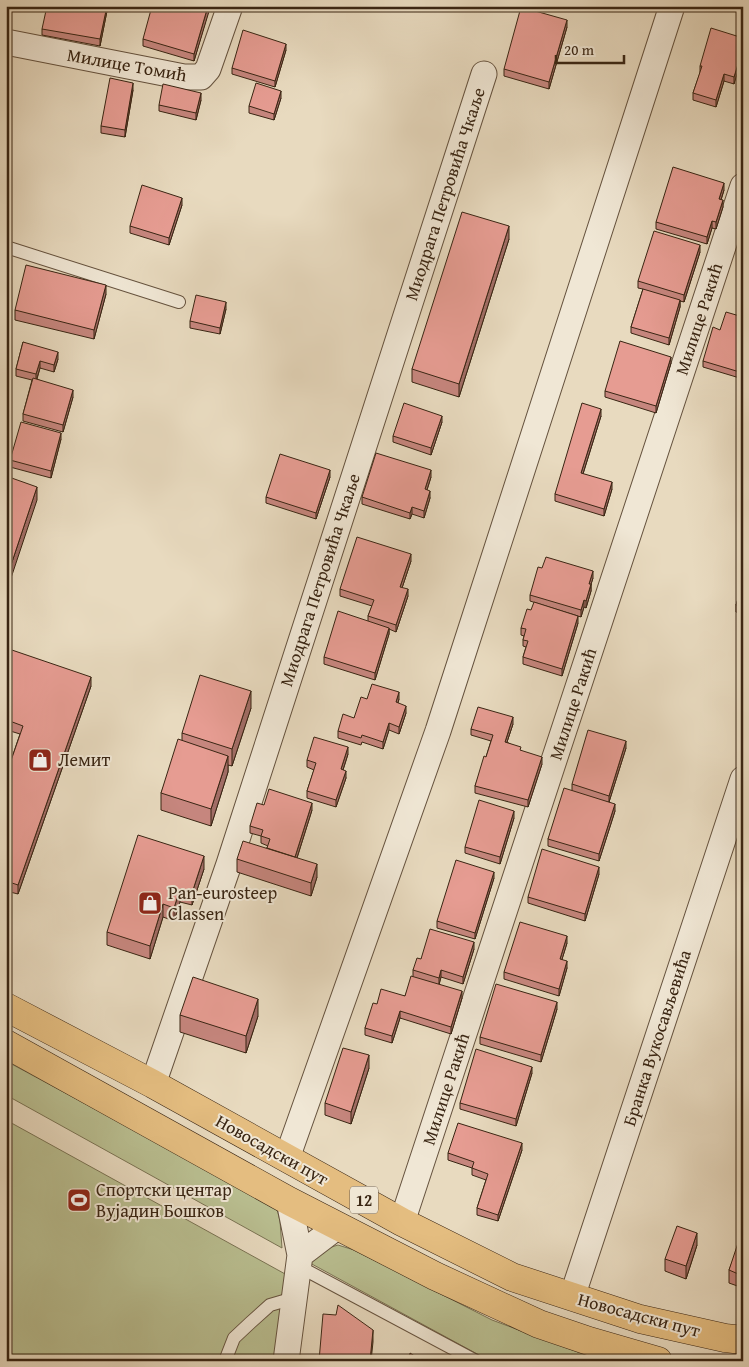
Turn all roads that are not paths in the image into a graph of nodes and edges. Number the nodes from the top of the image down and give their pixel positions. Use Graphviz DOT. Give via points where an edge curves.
graph roads {
  1 [pos="230,6"];
  2 [pos="672,6"];
  3 [pos="6,42"];
  4 [pos="484,74"];
  5 [pos="743,186"];
  6 [pos="6,247"];
  7 [pos="179,302"];
  8 [pos="743,779"];
  9 [pos="6,1007"];
  10 [pos="6,1044"];
  11 [pos="153,1084"];
  12 [pos="287,1158"];
  13 [pos="289,1202"];
  14 [pos="402,1222"];
  15 [pos="338,1226"];
  16 [pos="299,1260"];
  17 [pos="572,1297"];
  18 [pos="294,1298"];
  19 [pos="743,1340"];
  20 [pos="632,1358"];
  21 [pos="225,1361"];
  22 [pos="286,1361"];
  23 [pos="476,1361"];
  24 [pos="658,1361"];
  1 -- 3 [label="street, Милице Томић" via="208,70 200,77 184,77"];
  2 -- 12 [label="street" via="438,731"];
  4 -- 11 [label="street, Миодрага Петровића Чкаље" via="229,864"];
  5 -- 14 [label="street, Милице Ракић"];
  6 -- 7 [label="lane"];
  8 -- 17 [label="street, Бранка Вукосављевића"];
  9 -- 11 [label="main road, Новосадски пут / 12"];
  10 -- 13 [label="main road, Новосадски пут / 12"];
  11 -- 12 [label="main road, Новосадски пут / 12"];
  12 -- 14 [label="main road, Новосадски пут / 12"];
  13 -- 15 [label="main road, Новосадски пут / 12"];
  13 -- 16 [label="street"];
  14 -- 17 [label="main road, Новосадски пут / 12" via="512,1277"];
  15 -- 16 [label="street"];
  15 -- 20 [label="main road, Новосадски пут / 12" via="539,1324"];
  16 -- 18 [label="street"];
  16 -- 23 [label="lane"];
  17 -- 19 [label="main road, Новосадски пут / 12" via="640,1319"];
  18 -- 21 [label="lane" via="270,1305 250,1323 234,1338"];
  18 -- 22 [label="street"];
  20 -- 24 [label="main road, Новосадски пут / 12"];
}
